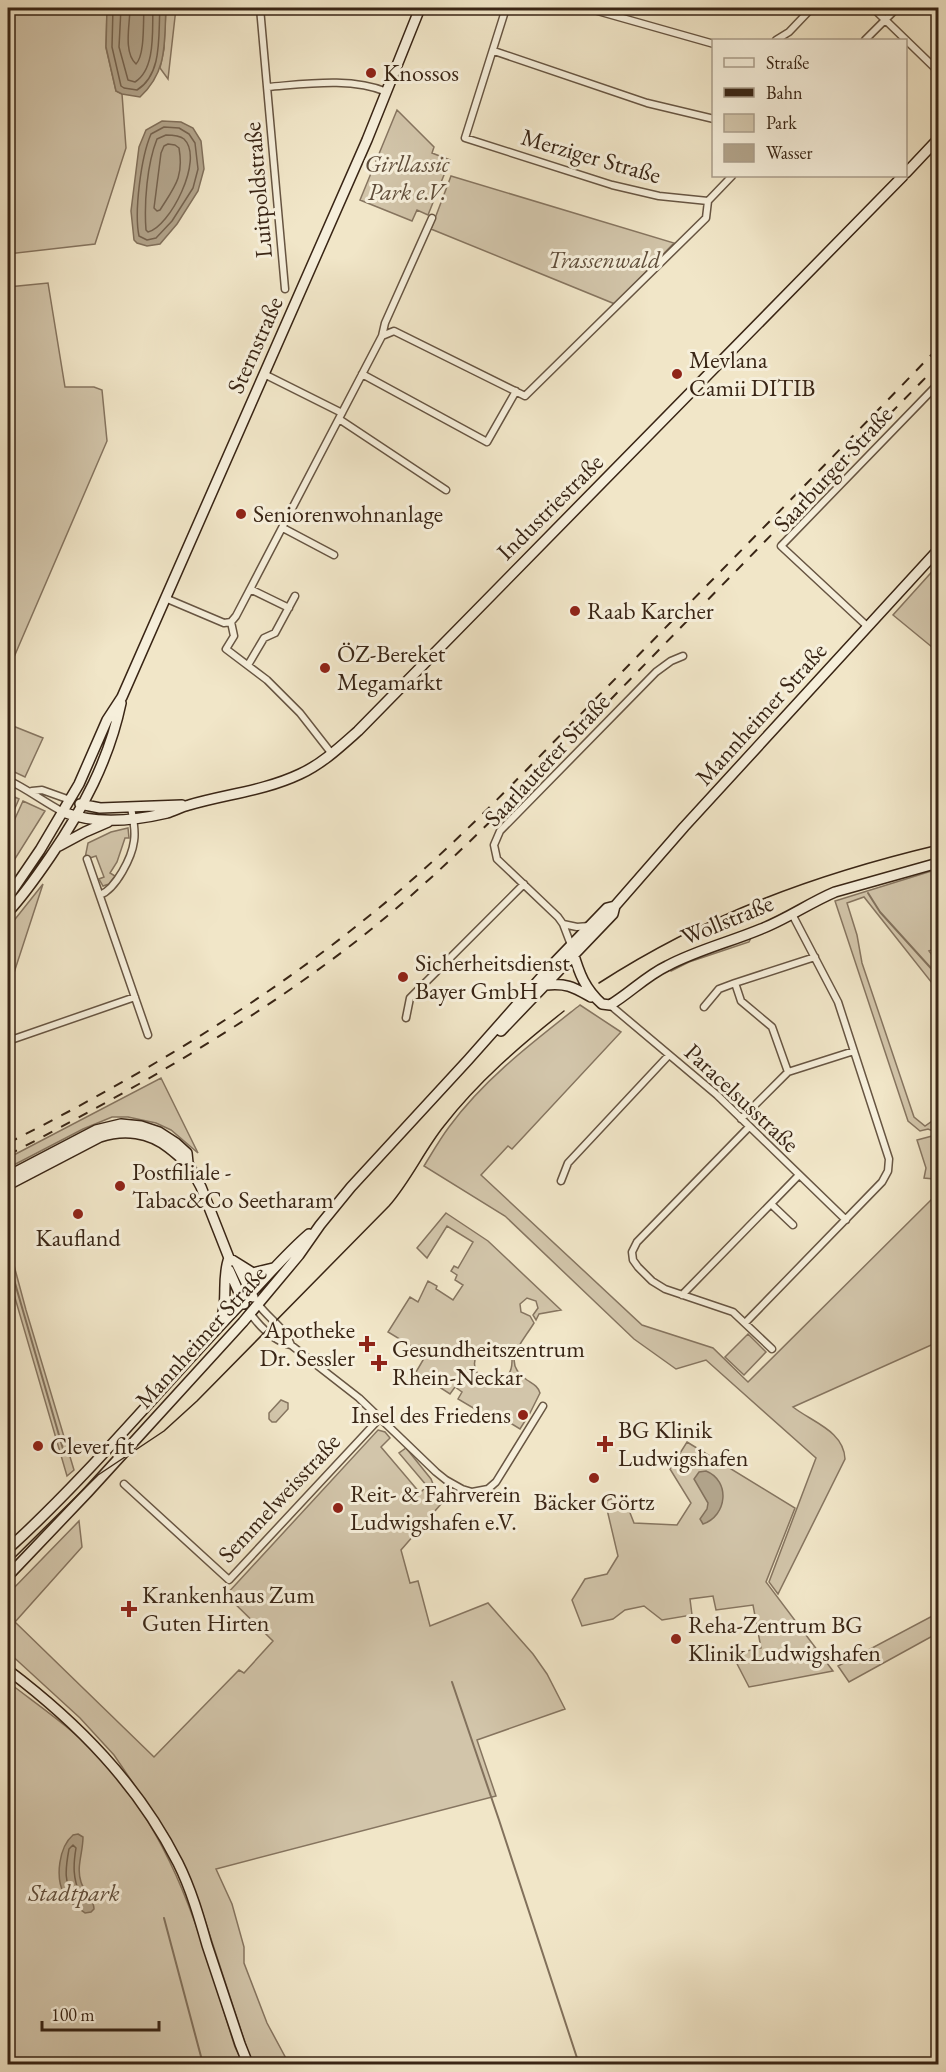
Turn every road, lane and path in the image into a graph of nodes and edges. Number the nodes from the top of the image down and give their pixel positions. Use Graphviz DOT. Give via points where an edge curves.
graph roads {
  1 [pos="260,8"];
  2 [pos="420,8"];
  3 [pos="506,8"];
  4 [pos="587,8"];
  5 [pos="809,8"];
  6 [pos="873,8"];
  7 [pos="897,8"];
  8 [pos="885,19"];
  9 [pos="778,39"];
  10 [pos="866,39"];
  11 [pos="906,39"];
  12 [pos="907,40"];
  13 [pos="712,43"];
  14 [pos="494,51"];
  15 [pos="939,70"];
  16 [pos="268,87"];
  17 [pos="387,92"];
  18 [pos="712,119"];
  19 [pos="939,139"];
  20 [pos="907,171"];
  21 [pos="731,177"];
  22 [pos="901,177"];
  23 [pos="708,201"];
  24 [pos="432,218"];
  25 [pos="285,289"];
  26 [pos="385,335"];
  27 [pos="264,374"];
  28 [pos="362,374"];
  29 [pos="939,384"];
  30 [pos="516,391"];
  31 [pos="341,416"];
  32 [pos="446,490"];
  33 [pos="283,528"];
  34 [pos="939,550"];
  35 [pos="334,555"];
  36 [pos="250,589"];
  37 [pos="295,596"];
  38 [pos="165,598"];
  39 [pos="289,608"];
  40 [pos="231,622"];
  41 [pos="867,626"];
  42 [pos="683,656"];
  43 [pos="248,665"];
  44 [pos="122,697"];
  45 [pos="332,754"];
  46 [pos="8,780"];
  47 [pos="32,791"];
  48 [pos="70,800"];
  49 [pos="83,805"];
  50 [pos="63,812"];
  51 [pos="132,813"];
  52 [pos="76,817"];
  53 [pos="113,820"];
  54 [pos="57,847"];
  55 [pos="87,859"];
  56 [pos="939,863"];
  57 [pos="524,884"];
  58 [pos="100,895"];
  59 [pos="8,897"];
  60 [pos="615,906"];
  61 [pos="8,912"];
  62 [pos="792,915"];
  63 [pos="563,924"];
  64 [pos="590,926"];
  65 [pos="573,950"];
  66 [pos="815,957"];
  67 [pos="735,983"];
  68 [pos="546,985"];
  69 [pos="135,997"];
  70 [pos="606,1004"];
  71 [pos="704,1007"];
  72 [pos="406,1018"];
  73 [pos="148,1035"];
  74 [pos="8,1041"];
  75 [pos="854,1052"];
  76 [pos="669,1055"];
  77 [pos="468,1060"];
  78 [pos="788,1072"];
  79 [pos="741,1119"];
  80 [pos="749,1127"];
  81 [pos="188,1163"];
  82 [pos="799,1175"];
  83 [pos="8,1176"];
  84 [pos="561,1181"];
  85 [pos="8,1185"];
  86 [pos="771,1204"];
  87 [pos="846,1220"];
  88 [pos="793,1225"];
  89 [pos="295,1252"];
  90 [pos="231,1262"];
  91 [pos="276,1267"];
  92 [pos="250,1293"];
  93 [pos="682,1295"];
  94 [pos="242,1301"];
  95 [pos="258,1304"];
  96 [pos="250,1313"];
  97 [pos="745,1323"];
  98 [pos="218,1327"];
  99 [pos="291,1345"];
  100 [pos="772,1349"];
  101 [pos="543,1406"];
  102 [pos="380,1418"];
  103 [pos="124,1484"];
  104 [pos="8,1549"];
  105 [pos="8,1576"];
  106 [pos="8,1670"];
  107 [pos="248,2064"];
  1 -- 16 [label="street, Luitpoldstraße"];
  2 -- 17 [label="street, Sternstraße"];
  3 -- 14 [label="street"];
  4 -- 13 [label="street"];
  5 -- 9 [label="street" via="789,32"];
  6 -- 8 [label="street"];
  7 -- 8 [label="street"];
  8 -- 10 [label="street"];
  8 -- 11 [label="street"];
  12 -- 15 [label="street"];
  14 -- 18 [label="street" via="647,103"];
  14 -- 23 [label="street, Merziger Straße" via="465,138 612,184 659,196"];
  16 -- 17 [label="street, Luitpoldstraße" via="330,83 369,86"];
  16 -- 25 [label="street, Luitpoldstraße"];
  17 -- 27 [label="street, Sternstraße"];
  19 -- 20 [label="street, Industriestraße"];
  21 -- 23 [label="street"];
  22 -- 45 [label="street, Industriestraße"];
  23 -- 30 [label="street" via="705,218 525,396"];
  24 -- 26 [label="street" via="385,323"];
  26 -- 28 [label="street"];
  26 -- 30 [label="street" via="394,331"];
  27 -- 31 [label="street"];
  27 -- 38 [label="street, Sternstraße"];
  28 -- 30 [label="street" via="488,442"];
  28 -- 31 [label="street"];
  29 -- 41 [label="street, Saarburger Straße" via="781,546"];
  31 -- 32 [label="street"];
  31 -- 33 [label="street"];
  33 -- 35 [label="street"];
  33 -- 36 [label="street"];
  34 -- 41 [label="street, Mannheimer Straße"];
  36 -- 39 [label="street"];
  36 -- 40 [label="street"];
  37 -- 39 [label="street"];
  38 -- 40 [label="street" via="224,623"];
  38 -- 44 [label="street, Sternstraße"];
  39 -- 43 [label="street" via="275,633 264,638"];
  40 -- 43 [label="street" via="234,636 226,649"];
  41 -- 60 [label="street, Mannheimer Straße"];
  42 -- 57 [label="street, Saarlauterer Straße" via="656,672 500,831 494,845 497,859"];
  43 -- 45 [label="street" via="300,713"];
  44 -- 48 [label="street, Sternstraße" via="107,720"];
  44 -- 49 [label="street, Sternstraße" via="111,742"];
  45 -- 51 [label="street, Industriestraße" via="306,771 248,792"];
  46 -- 47 [label="street"];
  47 -- 48 [label="street" via="42,790"];
  47 -- 50 [label="street"];
  48 -- 49 [label="street, Industriestraße"];
  48 -- 50 [label="street, Sternstraße"];
  49 -- 51 [label="street, Industriestraße"];
  49 -- 52 [label="street, Sternstraße"];
  50 -- 52 [label="street, Industriestraße"];
  50 -- 59 [label="street, Sternstraße"];
  51 -- 53 [label="street, Industriestraße"];
  51 -- 58 [label="street" via="135,839 131,853 118,878"];
  52 -- 53 [label="street, Industriestraße"];
  52 -- 54 [label="street, Sternstraße"];
  53 -- 54 [label="street"];
  54 -- 61 [label="street, Sternstraße"];
  55 -- 58 [label="street"];
  56 -- 62 [label="street, Wollstraße" via="835,892"];
  57 -- 63 [label="street, Saarlauterer Straße"];
  57 -- 72 [label="street" via="410,998"];
  58 -- 69 [label="street"];
  60 -- 64 [label="street, Mannheimer Straße" via="607,908"];
  60 -- 65 [label="street, Mannheimer Straße" via="613,914"];
  62 -- 66 [label="street"];
  62 -- 70 [label="street, Wollstraße" via="665,966"];
  63 -- 64 [label="street"];
  63 -- 65 [label="street, Saarlauterer Straße"];
  64 -- 65 [label="street, Mannheimer Straße"];
  65 -- 68 [label="street, Mannheimer Straße"];
  65 -- 70 [label="street" via="586,988"];
  65 -- 77 [label="street, Mannheimer Straße"];
  66 -- 67 [label="street"];
  66 -- 75 [label="street" via="838,1002"];
  67 -- 71 [label="street" via="719,988"];
  67 -- 78 [label="street" via="741,1001 772,1027"];
  68 -- 70 [label="street" via="570,985"];
  68 -- 77 [label="street, Mannheimer Straße" via="484,1049"];
  69 -- 73 [label="street"];
  69 -- 74 [label="street"];
  70 -- 76 [label="street, Paracelsusstraße"];
  75 -- 78 [label="street"];
  75 -- 87 [label="street" via="889,1159 882,1182"];
  76 -- 79 [label="street, Paracelsusstraße"];
  76 -- 84 [label="street" via="568,1163"];
  77 -- 89 [label="street, Mannheimer Straße"];
  78 -- 79 [label="street"];
  79 -- 80 [label="street, Paracelsusstraße"];
  80 -- 82 [label="street, Paracelsusstraße"];
  80 -- 93 [label="street" via="637,1242 632,1252 633,1260 652,1281"];
  81 -- 83 [label="street" via="187,1153 167,1136 150,1128 121,1124 96,1130"];
  81 -- 85 [label="street" via="154,1139 127,1132 112,1133"];
  81 -- 90 [label="street"];
  82 -- 86 [label="street"];
  82 -- 87 [label="street, Paracelsusstraße"];
  86 -- 88 [label="street"];
  86 -- 93 [label="street"];
  87 -- 97 [label="street"];
  89 -- 91 [label="street, Mannheimer Straße"];
  89 -- 95 [label="street, Mannheimer Straße"];
  90 -- 91 [label="street" via="254,1273"];
  90 -- 92 [label="street"];
  90 -- 94 [label="street"];
  90 -- 98 [label="street"];
  91 -- 92 [label="street, Mannheimer Straße"];
  92 -- 94 [label="street, Mannheimer Straße"];
  92 -- 95 [label="street"];
  93 -- 97 [label="street" via="733,1312"];
  94 -- 96 [label="street"];
  94 -- 98 [label="street, Mannheimer Straße"];
  95 -- 96 [label="street, Mannheimer Straße"];
  95 -- 99 [label="street" via="287,1334"];
  96 -- 99 [label="street" via="279,1342"];
  96 -- 105 [label="street, Mannheimer Straße"];
  97 -- 100 [label="street"];
  98 -- 104 [label="street, Mannheimer Straße" via="54,1505"];
  99 -- 102 [label="street"];
  101 -- 102 [label="street" via="496,1482 479,1492 462,1489 436,1472"];
  102 -- 103 [label="street, Semmelweisstraße" via="229,1580"];
  106 -- 107 [label="street" via="103,1754 133,1789 163,1835 193,1900"];
}
